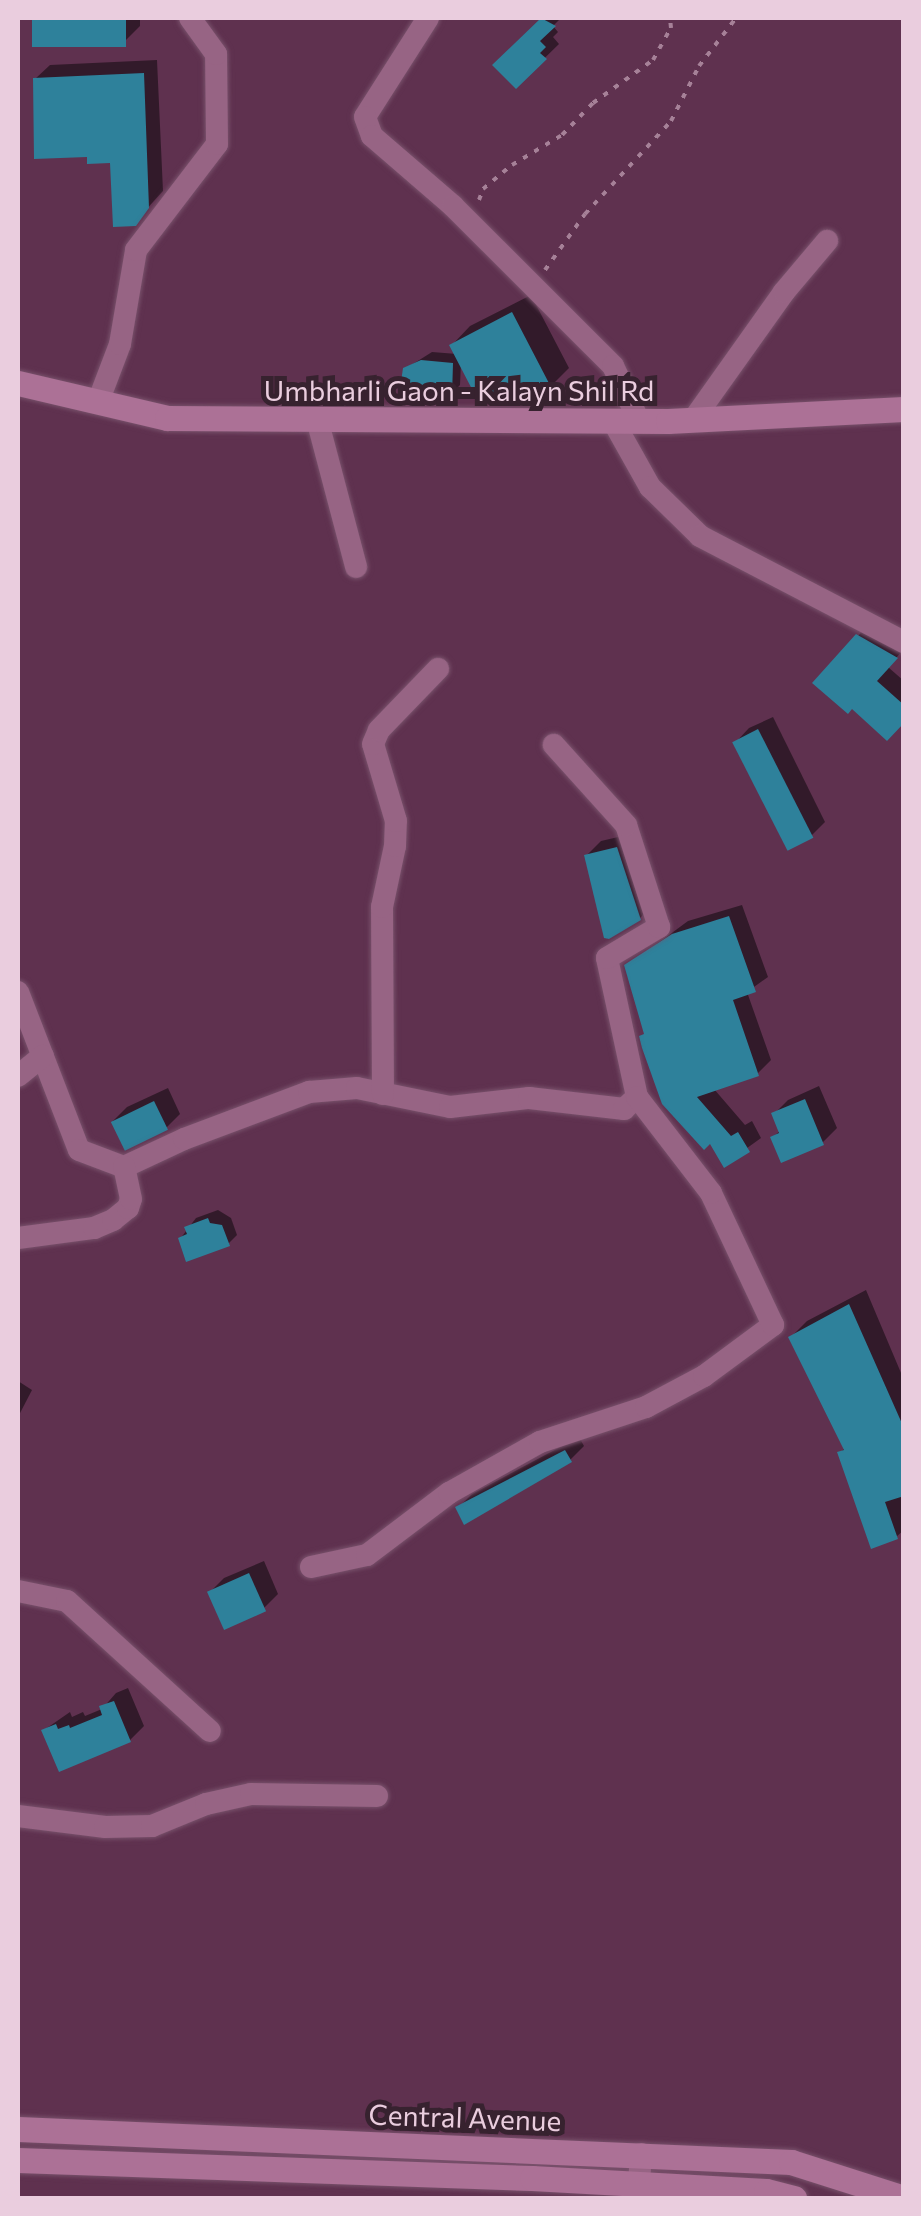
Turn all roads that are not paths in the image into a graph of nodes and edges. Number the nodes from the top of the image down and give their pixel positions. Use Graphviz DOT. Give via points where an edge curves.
graph roads {
  1 [pos="190,18"];
  2 [pos="428,18"];
  3 [pos="828,241"];
  4 [pos="18,383"];
  5 [pos="98,402"];
  6 [pos="904,409"];
  7 [pos="317,420"];
  8 [pos="693,420"];
  9 [pos="626,421"];
  10 [pos="356,567"];
  11 [pos="904,642"];
  12 [pos="438,669"];
  13 [pos="554,745"];
  14 [pos="18,992"];
  15 [pos="43,1056"];
  16 [pos="18,1076"];
  17 [pos="383,1094"];
  18 [pos="637,1097"];
  19 [pos="124,1167"];
  20 [pos="18,1238"];
  21 [pos="311,1567"];
  22 [pos="18,1591"];
  23 [pos="210,1730"];
  24 [pos="377,1796"];
  25 [pos="18,1816"];
  26 [pos="18,2129"];
  27 [pos="642,2154"];
  28 [pos="18,2160"];
  29 [pos="643,2191"];
  30 [pos="794,2198"];
  31 [pos="904,2198"];
  1 -- 5 [label="street" via="216,54 218,144 136,250 120,344"];
  2 -- 9 [label="street" via="365,116 372,136 472,224 613,366"];
  3 -- 8 [label="street"];
  4 -- 5 [label="street, Umbharli Gaon - Kalayn Shil Rd"];
  5 -- 7 [label="street, Umbharli Gaon - Kalayn Shil Rd" via="166,418"];
  6 -- 8 [label="street, Umbharli Gaon - Kalayn Shil Rd"];
  7 -- 9 [label="street, Umbharli Gaon - Kalayn Shil Rd"];
  7 -- 10 [label="street"];
  8 -- 9 [label="street, Umbharli Gaon - Kalayn Shil Rd"];
  9 -- 11 [label="street" via="650,487 700,536"];
  12 -- 17 [label="street" via="378,730 373,744 396,821 382,907"];
  13 -- 18 [label="street" via="618,810 659,927 606,958"];
  14 -- 15 [label="street"];
  15 -- 16 [label="street"];
  15 -- 19 [label="street" via="80,1150"];
  17 -- 18 [label="street" via="450,1108 530,1098 624,1110"];
  17 -- 19 [label="street" via="357,1088 309,1092"];
  18 -- 21 [label="street" via="711,1193 773,1325 704,1376 646,1407 540,1442 464,1484 367,1555"];
  19 -- 20 [label="street" via="131,1199 113,1220"];
  22 -- 23 [label="street" via="67,1601"];
  24 -- 25 [label="street" via="251,1794 152,1826"];
  26 -- 27 [label="street, Central Avenue"];
  27 -- 29 [label="street"];
  27 -- 31 [label="street, Central Avenue" via="792,2162"];
  28 -- 29 [label="street"];
  29 -- 30 [label="street"];
}
